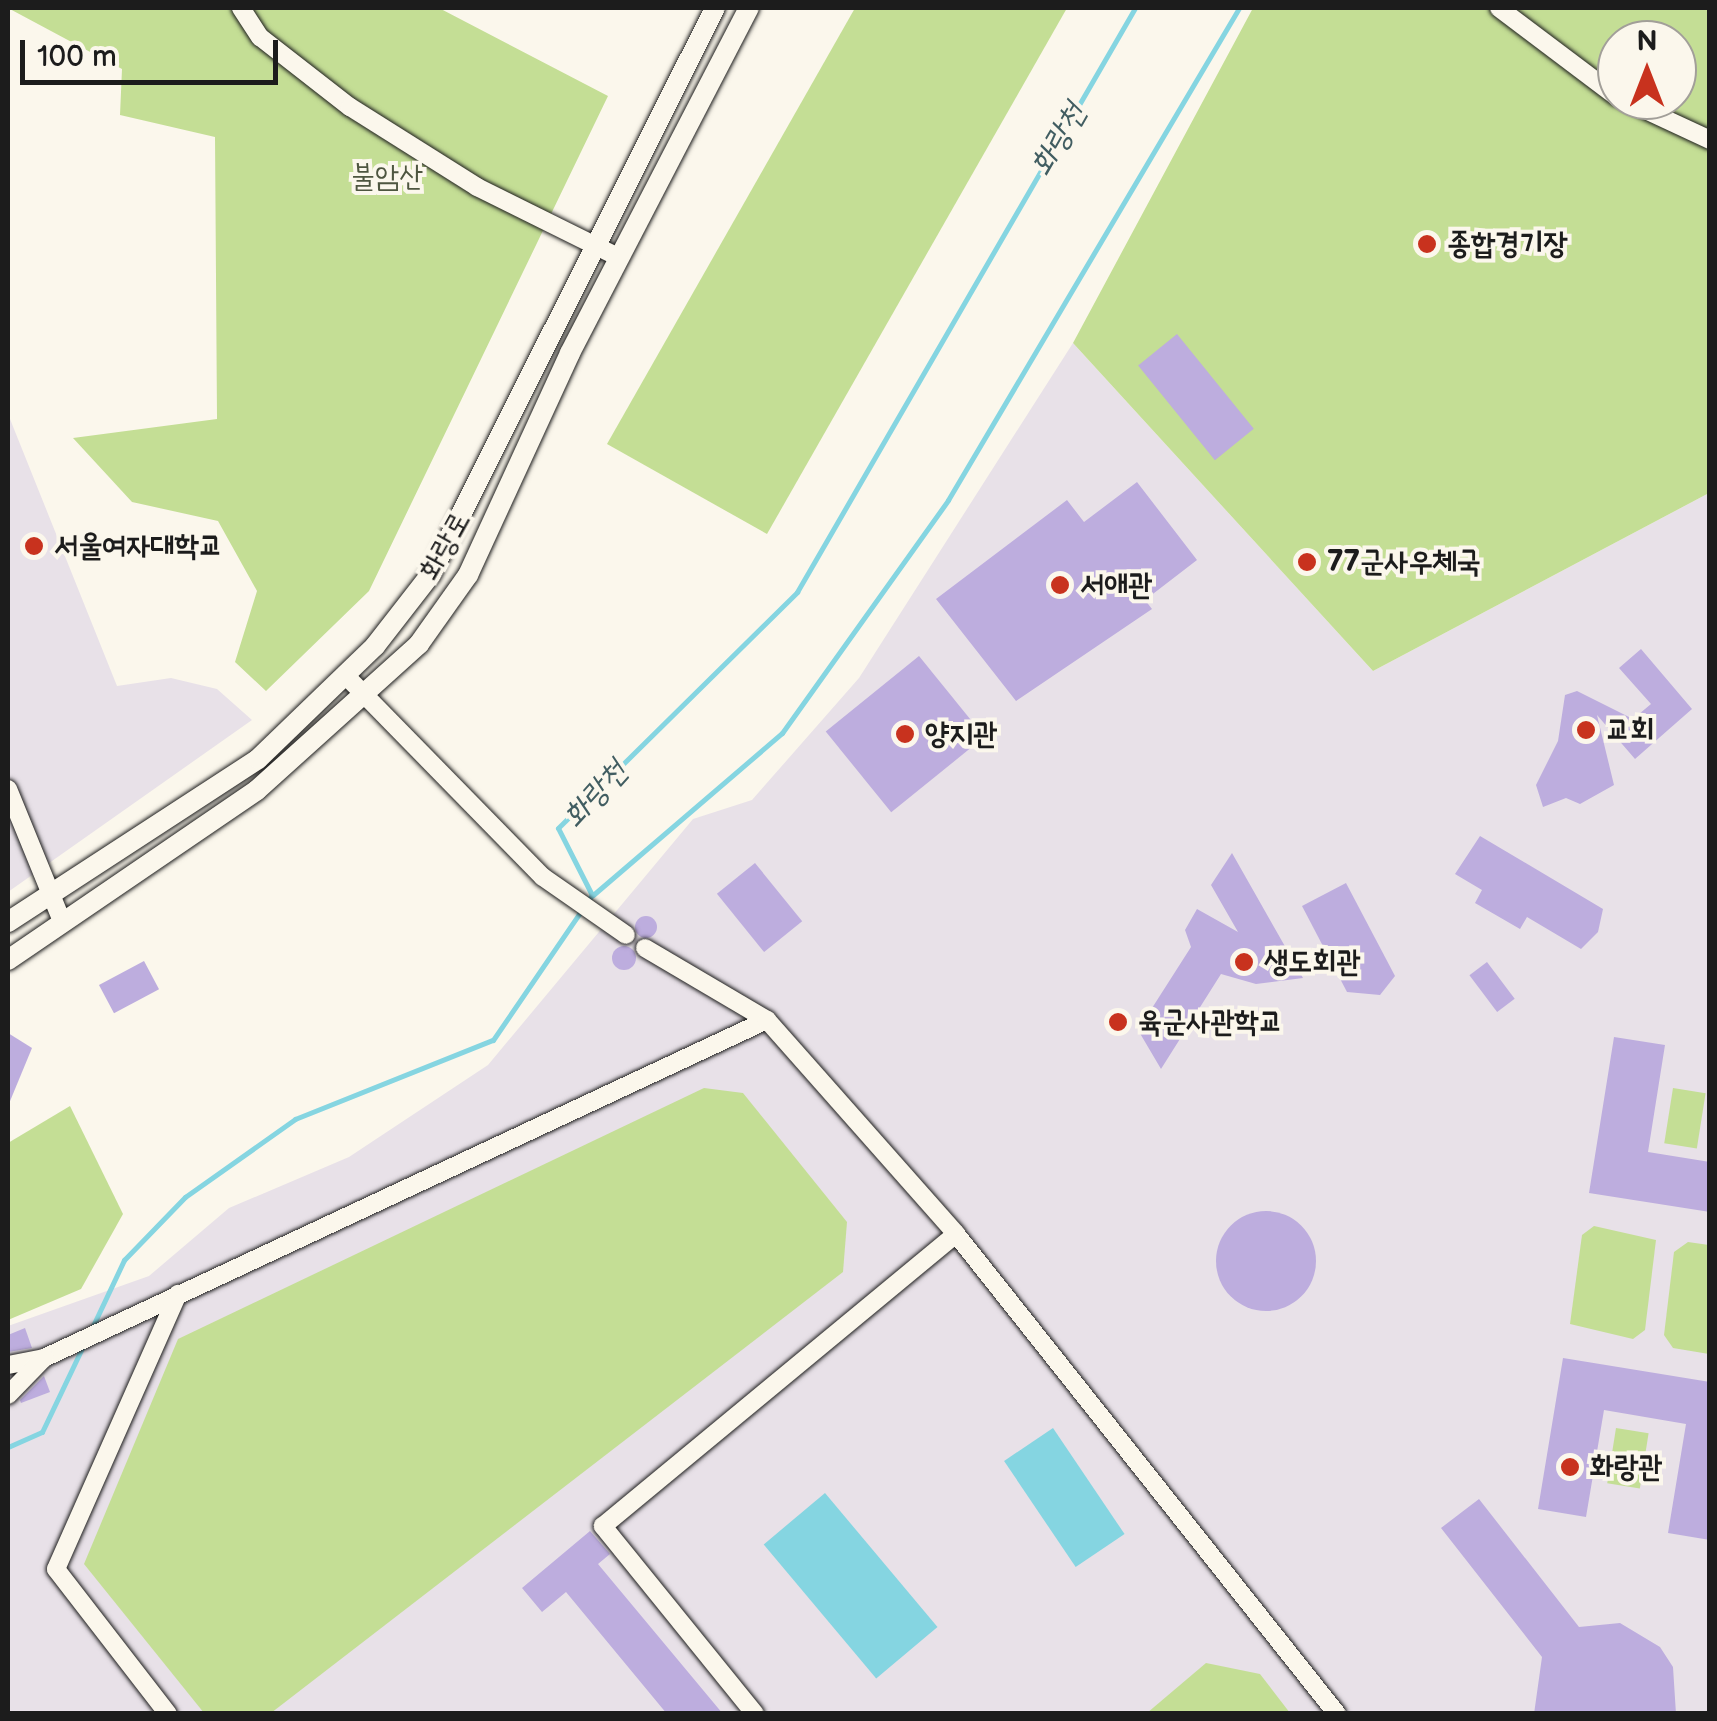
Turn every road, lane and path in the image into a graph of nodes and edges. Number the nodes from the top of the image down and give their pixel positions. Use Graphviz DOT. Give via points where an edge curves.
graph roads {
  1 [pos="242,8"];
  2 [pos="714,8"];
  3 [pos="749,8"];
  4 [pos="1499,8"];
  5 [pos="1597,81"];
  6 [pos="1667,120"];
  7 [pos="1710,140"];
  8 [pos="589,243"];
  9 [pos="618,257"];
  10 [pos="346,676"];
  11 [pos="366,696"];
  12 [pos="8,789"];
  13 [pos="50,891"];
  14 [pos="8,922"];
  15 [pos="62,922"];
  16 [pos="624,935"];
  17 [pos="645,948"];
  18 [pos="8,960"];
  19 [pos="767,1020"];
  20 [pos="956,1234"];
  21 [pos="178,1294"];
  22 [pos="44,1358"];
  23 [pos="8,1365"];
  24 [pos="8,1395"];
  25 [pos="168,1714"];
  26 [pos="755,1714"];
  27 [pos="1337,1714"];
  1 -- 8 [label="street" via="260,36 350,107 477,188"];
  2 -- 8 [label="main road, 화랑로"];
  3 -- 9 [label="main road, 화랑로"];
  4 -- 5 [label="street"];
  6 -- 7 [label="street"];
  8 -- 9 [label="street"];
  8 -- 10 [label="main road, 화랑로" via="431,574"];
  9 -- 11 [label="main road, 화랑로" via="468,574"];
  10 -- 11 [label="street"];
  10 -- 13 [label="main road, 화랑로" via="258,758"];
  11 -- 15 [label="main road, 화랑로" via="257,790"];
  11 -- 16 [label="street" via="543,877"];
  12 -- 13 [label="street"];
  13 -- 14 [label="main road, 화랑로"];
  13 -- 15 [label="street"];
  15 -- 18 [label="main road, 화랑로"];
  17 -- 19 [label="street"];
  19 -- 20 [label="street"];
  19 -- 21 [label="street"];
  20 -- 26 [label="street" via="604,1526"];
  20 -- 27 [label="street"];
  21 -- 22 [label="street"];
  21 -- 25 [label="street" via="56,1569"];
  22 -- 23 [label="street"];
  22 -- 24 [label="street"];
}
